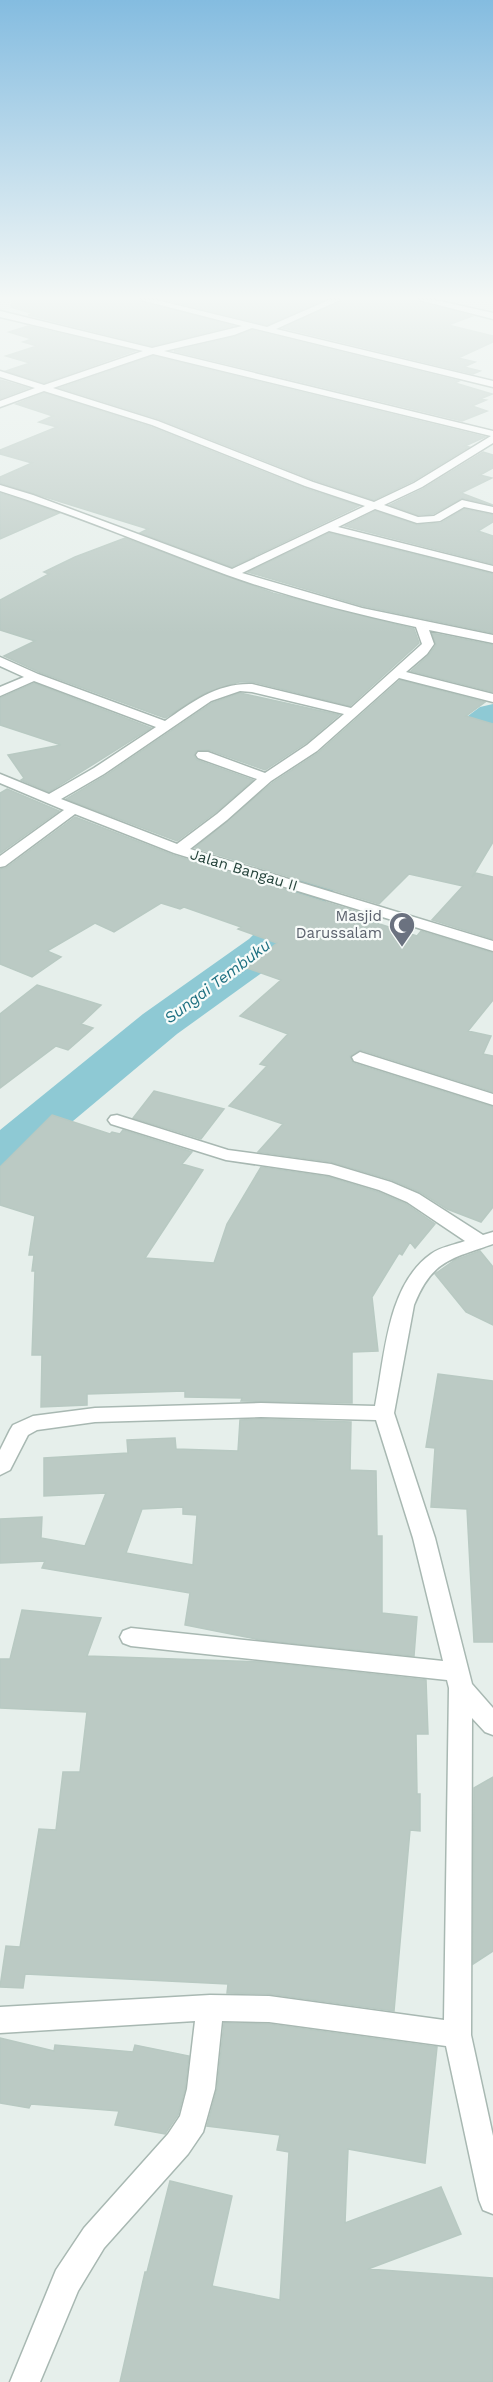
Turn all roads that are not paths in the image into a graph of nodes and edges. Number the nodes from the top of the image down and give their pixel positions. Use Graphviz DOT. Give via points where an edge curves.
graph roads {
  1 [pos="119,411"];
  2 [pos="399,411"];
  3 [pos="493,434"];
  4 [pos="493,439"];
  5 [pos="0,488"];
  6 [pos="372,507"];
  7 [pos="493,510"];
  8 [pos="328,528"];
  9 [pos="493,569"];
  10 [pos="232,573"];
  11 [pos="421,626"];
  12 [pos="493,639"];
  13 [pos="0,662"];
  14 [pos="397,674"];
  15 [pos="34,676"];
  16 [pos="0,692"];
  17 [pos="493,698"];
  18 [pos="354,712"];
  19 [pos="166,726"];
  20 [pos="203,755"];
  21 [pos="0,778"];
  22 [pos="266,778"];
  23 [pos="50,799"];
  24 [pos="74,810"];
  25 [pos="179,850"];
  26 [pos="0,863"];
  27 [pos="493,946"];
  28 [pos="360,1057"];
  29 [pos="493,1100"];
  30 [pos="117,1120"];
  31 [pos="486,1240"];
  32 [pos="384,1413"];
  33 [pos="0,1467"];
  34 [pos="131,1637"];
  35 [pos="459,1680"];
  36 [pos="493,1725"];
  37 [pos="210,2008"];
  38 [pos="0,2020"];
  39 [pos="457,2035"];
  40 [pos="493,2200"];
  41 [pos="25,2382"];
  1 -- 6 [label="street"];
  2 -- 3 [label="street"];
  4 -- 6 [label="street"];
  5 -- 10 [label="street" via="75,512"];
  6 -- 7 [label="street" via="423,521 436,519 462,503"];
  6 -- 8 [label="street"];
  8 -- 9 [label="street"];
  8 -- 10 [label="street"];
  10 -- 11 [label="street"];
  11 -- 12 [label="street"];
  11 -- 14 [label="street" via="428,644"];
  13 -- 15 [label="street"];
  14 -- 17 [label="street"];
  14 -- 18 [label="street"];
  15 -- 16 [label="street"];
  15 -- 19 [label="street"];
  18 -- 19 [label="street" via="235,686 221,690"];
  18 -- 22 [label="street" via="312,748"];
  19 -- 23 [label="street"];
  20 -- 22 [label="street"];
  21 -- 23 [label="street, Jalan Bangau II"];
  22 -- 25 [label="street"];
  23 -- 24 [label="street, Jalan Bangau II"];
  24 -- 25 [label="street, Jalan Bangau II"];
  24 -- 26 [label="street"];
  25 -- 27 [label="street, Jalan Bangau II"];
  28 -- 29 [label="street"];
  30 -- 31 [label="street" via="226,1155 331,1170 385,1186"];
  31 -- 32 [label="street" via="440,1256 411,1288 404,1305"];
  32 -- 33 [label="street" via="238,1411 94,1415 33,1423 20,1430"];
  32 -- 35 [label="street" via="424,1538"];
  34 -- 35 [label="street" via="332,1657"];
  35 -- 36 [label="street"];
  35 -- 39 [label="street"];
  37 -- 38 [label="street"];
  37 -- 39 [label="street" via="269,2009"];
  37 -- 41 [label="street" via="193,2122 94,2238 67,2281"];
  39 -- 40 [label="street"];
}
